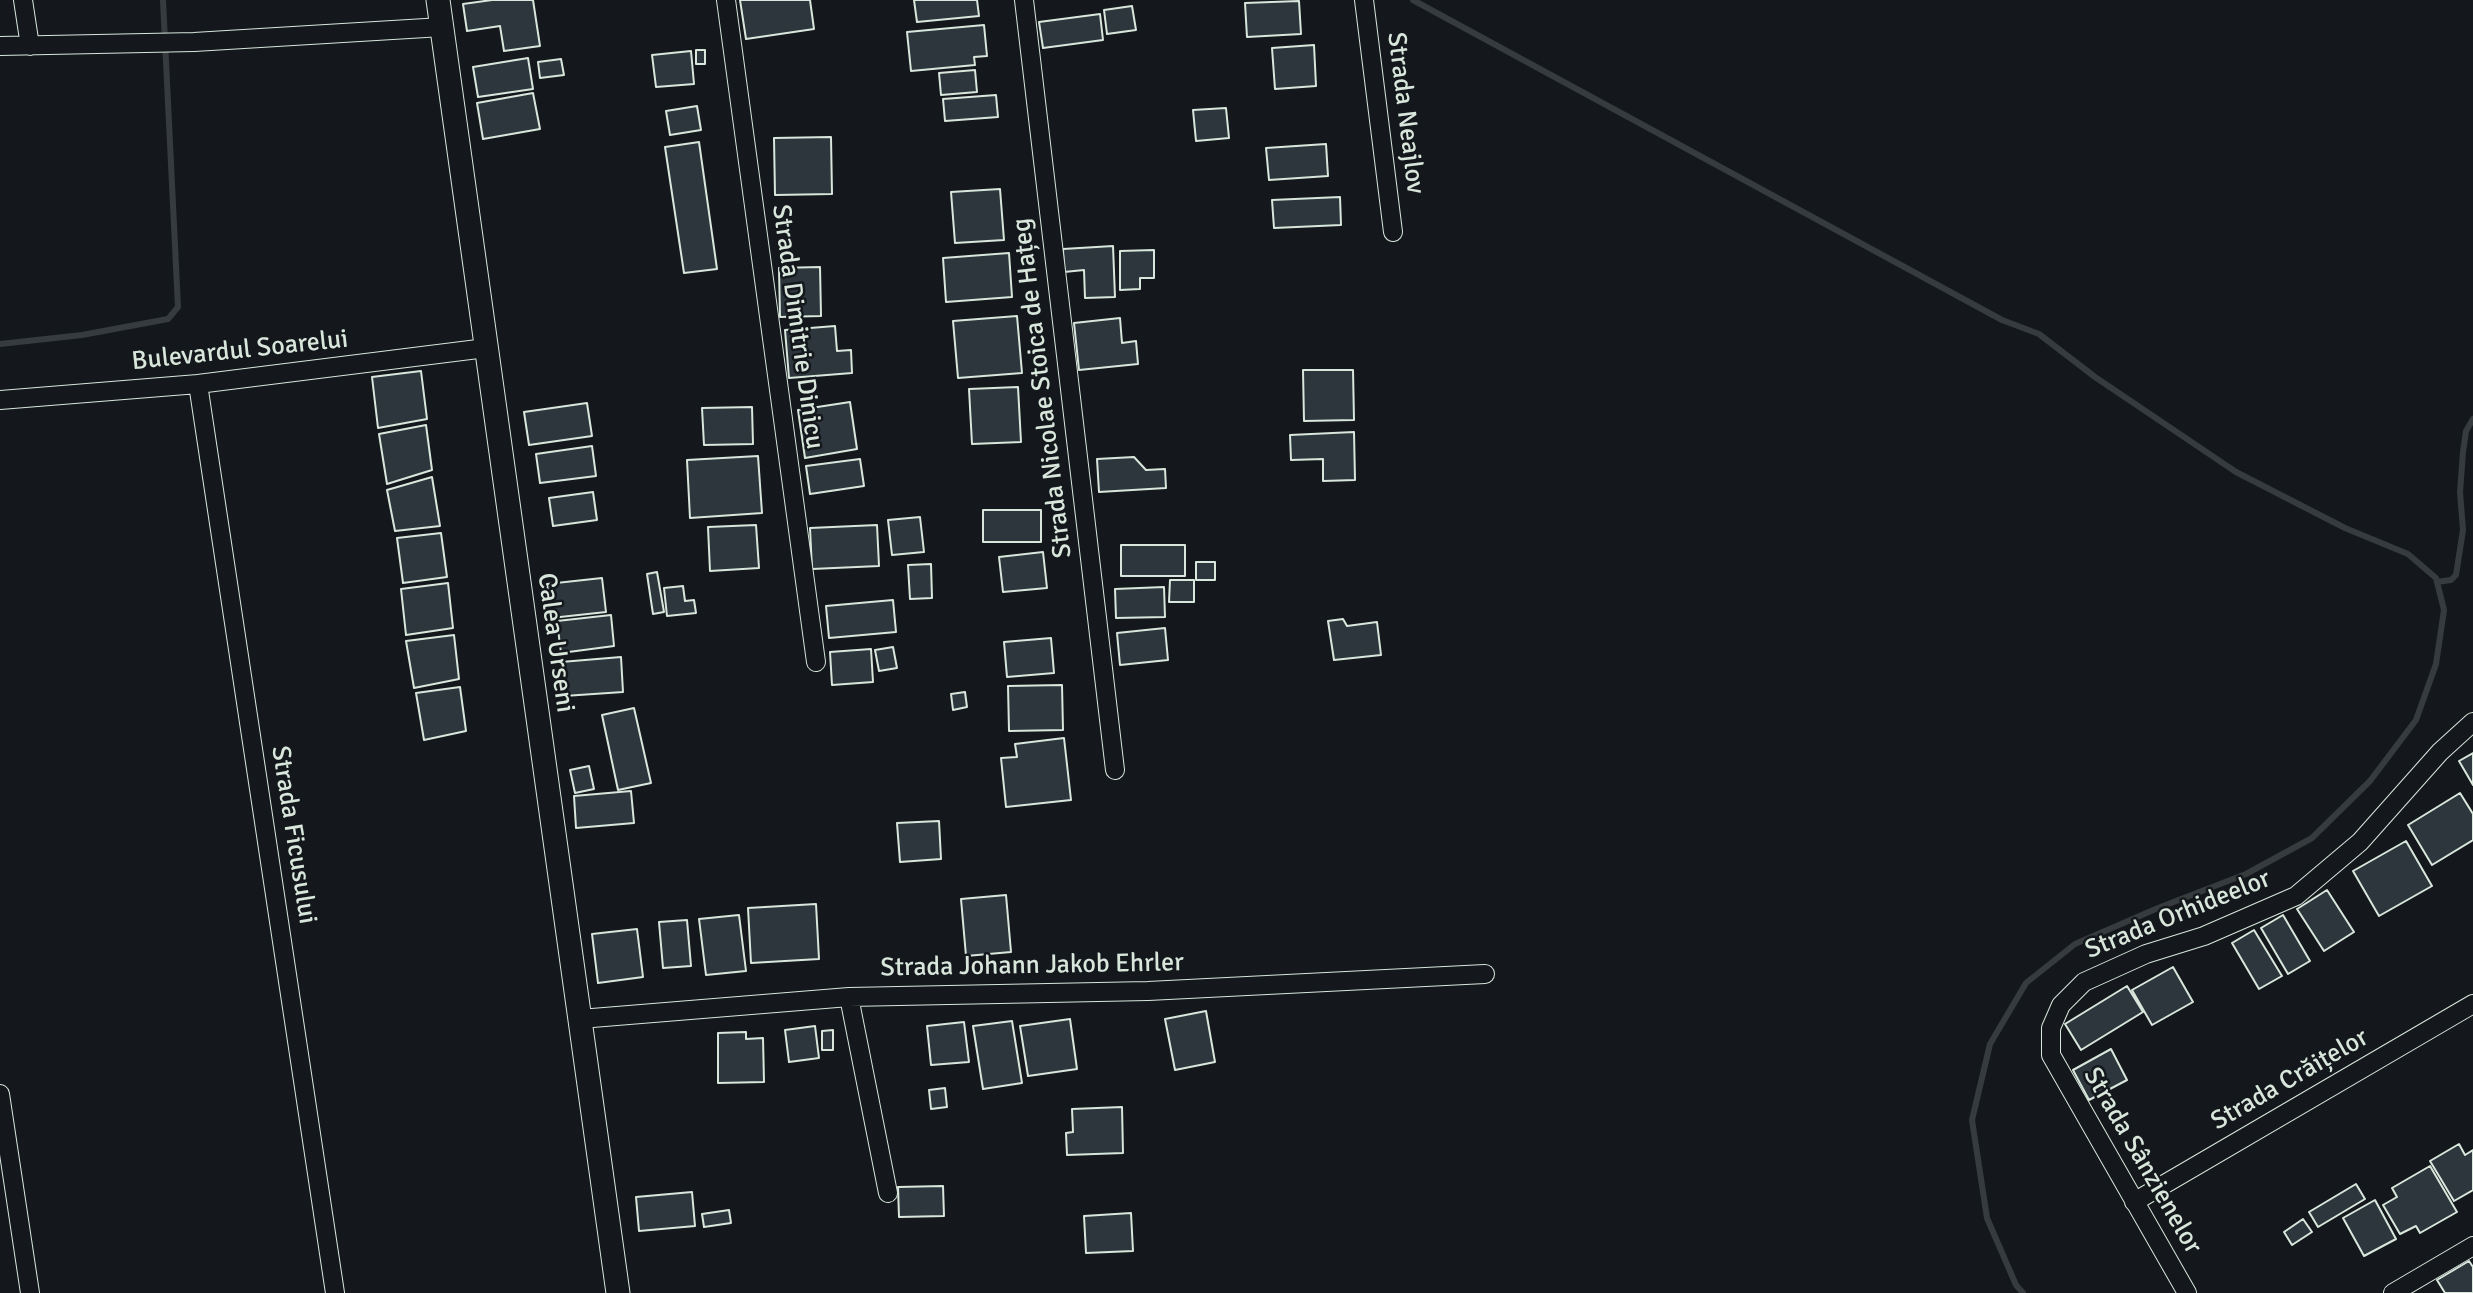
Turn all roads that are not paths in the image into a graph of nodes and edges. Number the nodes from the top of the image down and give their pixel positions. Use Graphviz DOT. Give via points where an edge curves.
graph roads {
  1 [pos="23,0"];
  2 [pos="439,0"];
  3 [pos="726,0"];
  4 [pos="1024,0"];
  5 [pos="1364,0"];
  6 [pos="442,27"];
  7 [pos="0,46"];
  8 [pos="30,46"];
  9 [pos="1394,232"];
  10 [pos="486,348"];
  11 [pos="198,384"];
  12 [pos="0,400"];
  13 [pos="816,662"];
  14 [pos="2473,722"];
  15 [pos="1115,770"];
  16 [pos="1485,974"];
  17 [pos="849,996"];
  18 [pos="2473,1004"];
  19 [pos="580,1018"];
  20 [pos="2051,1055"];
  21 [pos="0,1094"];
  22 [pos="888,1193"];
  23 [pos="2134,1202"];
  24 [pos="2473,1246"];
  25 [pos="30,1293"];
  26 [pos="335,1293"];
  27 [pos="618,1293"];
  28 [pos="2187,1293"];
  29 [pos="2393,1293"];
  1 -- 8 [label="street"];
  2 -- 6 [label="street, Calea Urseni"];
  3 -- 13 [label="street, Strada Dimitrie Dinicu"];
  4 -- 15 [label="street, Strada Nicolae Stoica de Hațeg"];
  5 -- 9 [label="street, Strada Neajlov"];
  6 -- 8 [label="street" via="152,44"];
  6 -- 10 [label="street, Calea Urseni"];
  7 -- 8 [label="street"];
  10 -- 11 [label="street, Bulevardul Soarelui"];
  10 -- 19 [label="street, Calea Urseni"];
  11 -- 12 [label="street, Bulevardul Soarelui"];
  11 -- 26 [label="street, Strada Ficusului"];
  14 -- 20 [label="street, Strada Orhideelor" via="2360,842 2296,896 2084,982 2061,1005 2051,1028"];
  16 -- 17 [label="street, Strada Johann Jakob Ehrler" via="1147,991"];
  17 -- 19 [label="street, Strada Johann Jakob Ehrler"];
  17 -- 22 [label="street"];
  18 -- 23 [label="street, Strada Crăițelor"];
  19 -- 27 [label="street, Calea Urseni"];
  20 -- 23 [label="street, Strada Sânzienelor"];
  21 -- 25 [label="street"];
  23 -- 28 [label="street, Strada Sânzienelor"];
  24 -- 29 [label="street"];
}
